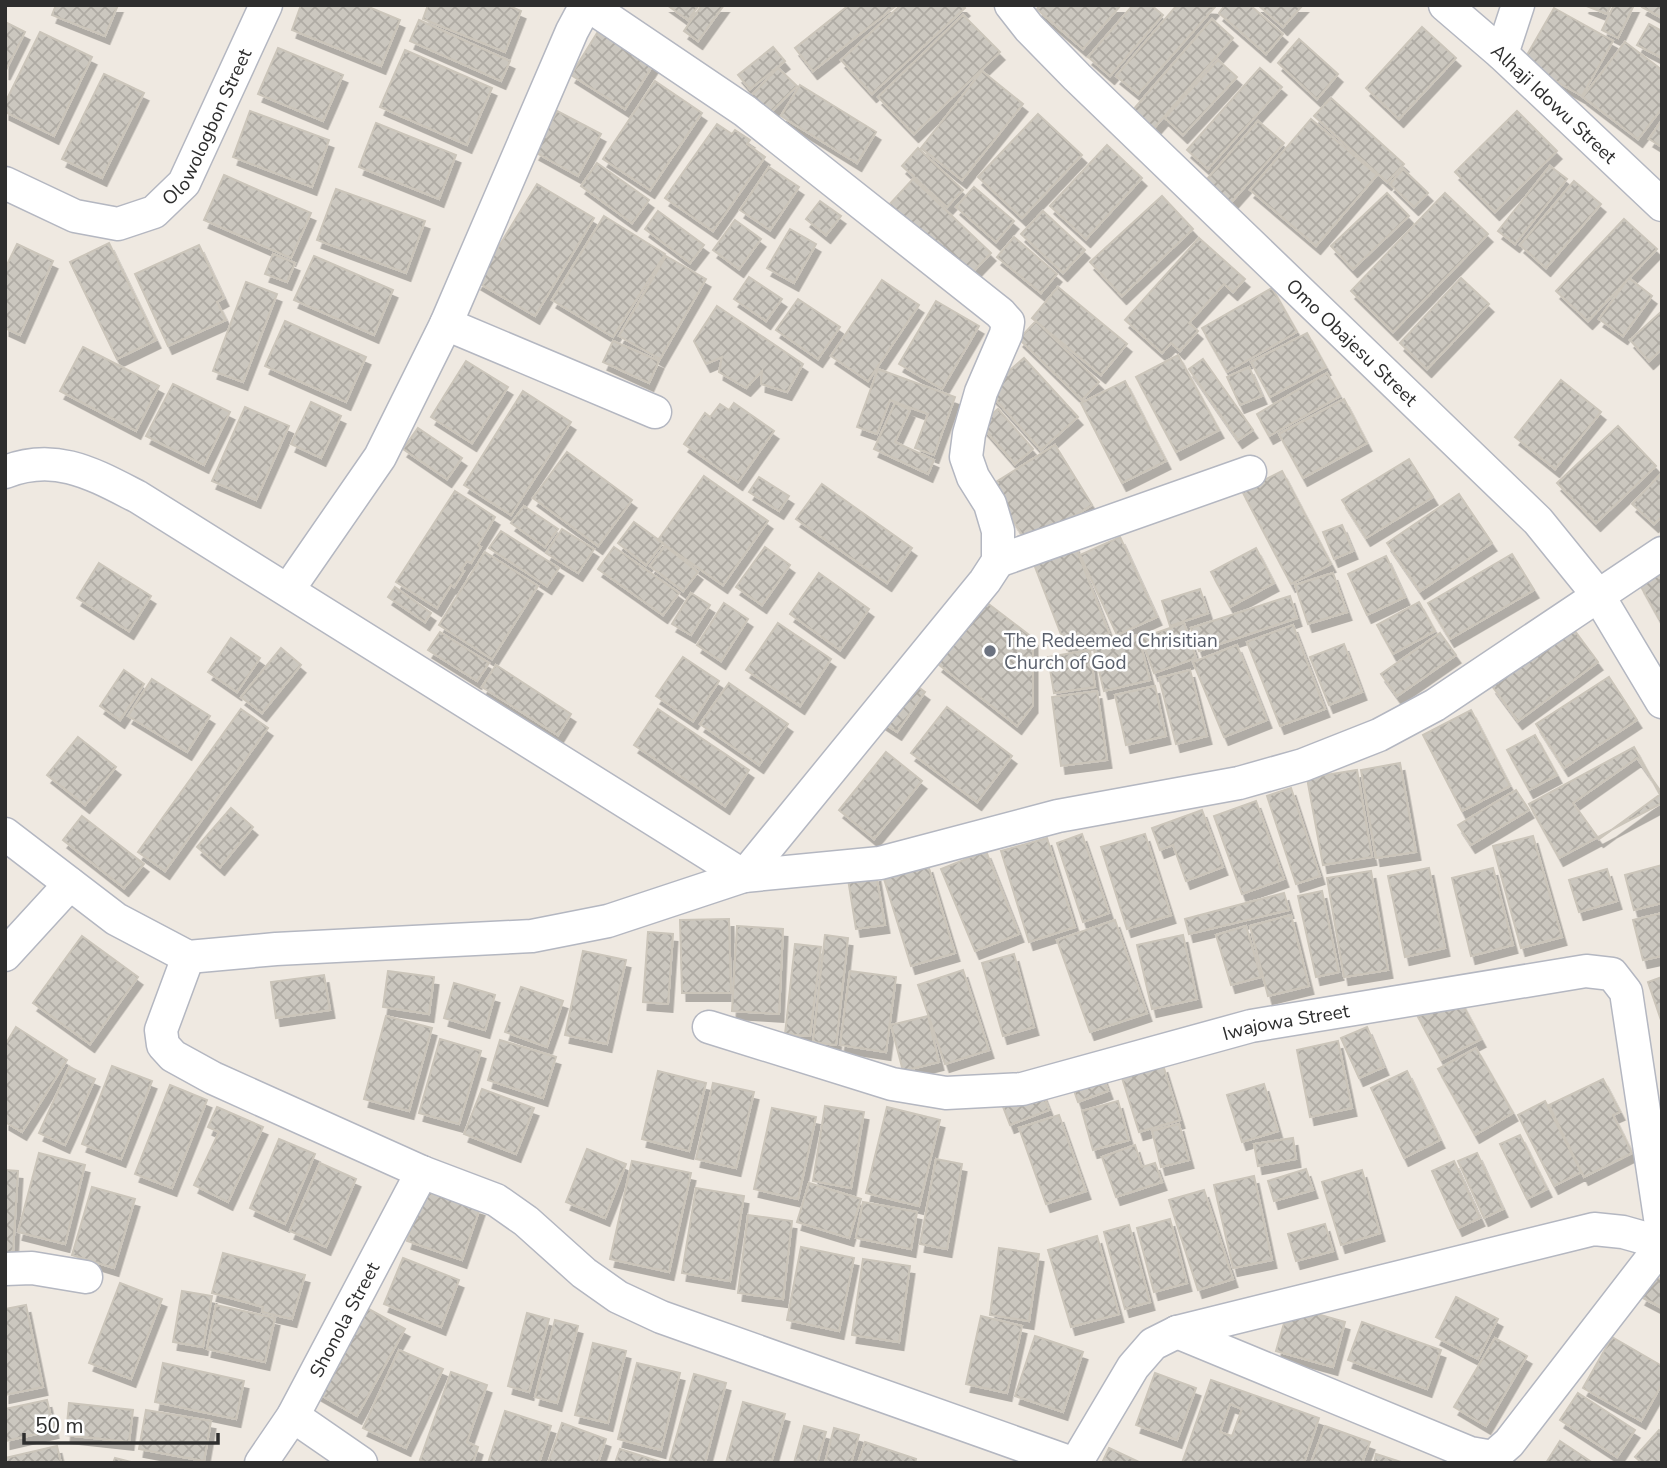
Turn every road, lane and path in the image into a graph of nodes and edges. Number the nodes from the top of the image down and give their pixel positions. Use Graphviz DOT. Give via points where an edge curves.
graph roads {
  1 [pos="266,5"];
  2 [pos="587,5"];
  3 [pos="1012,5"];
  4 [pos="1446,5"];
  5 [pos="1518,5"];
  6 [pos="1502,54"];
  7 [pos="5,183"];
  8 [pos="1662,205"];
  9 [pos="446,324"];
  10 [pos="655,412"];
  11 [pos="5,471"];
  12 [pos="1251,472"];
  13 [pos="1662,553"];
  14 [pos="999,561"];
  15 [pos="288,590"];
  16 [pos="1598,595"];
  17 [pos="1662,702"];
  18 [pos="5,834"];
  19 [pos="744,876"];
  20 [pos="70,884"];
  21 [pos="5,955"];
  22 [pos="188,957"];
  23 [pos="709,1027"];
  24 [pos="422,1172"];
  25 [pos="1662,1231"];
  26 [pos="1662,1244"];
  27 [pos="5,1269"];
  28 [pos="86,1276"];
  29 [pos="1177,1332"];
  30 [pos="293,1416"];
  31 [pos="261,1463"];
  32 [pos="361,1463"];
  33 [pos="1074,1463"];
  1 -- 7 [label="street, Olowologbon Street" via="184,183 154,212 118,224 75,216"];
  2 -- 9 [label="street"];
  2 -- 14 [label="street" via="745,111 1008,322 981,392 966,457 972,477 990,505 998,531"];
  3 -- 16 [label="street, Omo Obajesu Street" via="1077,77 1538,521"];
  4 -- 6 [label="street, Alhaji Idowu Street"];
  5 -- 6 [label="street"];
  6 -- 8 [label="street, Alhaji Idowu Street"];
  9 -- 10 [label="street"];
  9 -- 15 [label="street" via="380,457"];
  11 -- 15 [label="street" via="58,463 94,475 138,497"];
  12 -- 14 [label="street"];
  13 -- 16 [label="street"];
  14 -- 19 [label="street"];
  15 -- 19 [label="street"];
  16 -- 17 [label="street, Omo Obajesu Street"];
  16 -- 19 [label="street" via="1435,705 1379,735 1303,765 1239,783 1045,819 880,863"];
  18 -- 20 [label="street"];
  19 -- 22 [label="street" via="608,921 532,936"];
  20 -- 21 [label="street"];
  20 -- 22 [label="street" via="116,919"];
  22 -- 24 [label="street" via="161,1030 163,1045 173,1056 213,1079"];
  23 -- 25 [label="street, Iwajowa Street" via="891,1084 946,1093 1022,1089 1251,1026 1586,971 1612,974 1626,992"];
  24 -- 30 [label="street, Shonola Street"];
  24 -- 33 [label="street" via="496,1200 584,1273 618,1297 661,1317"];
  26 -- 29 [label="street" via="1594,1229"];
  26 -- 29 [label="street" via="1509,1443 1493,1457 1470,1453"];
  27 -- 28 [label="street"];
  29 -- 33 [label="street" via="1153,1344 1133,1367"];
  30 -- 31 [label="street, Shonola Street"];
  30 -- 32 [label="street"];
}
